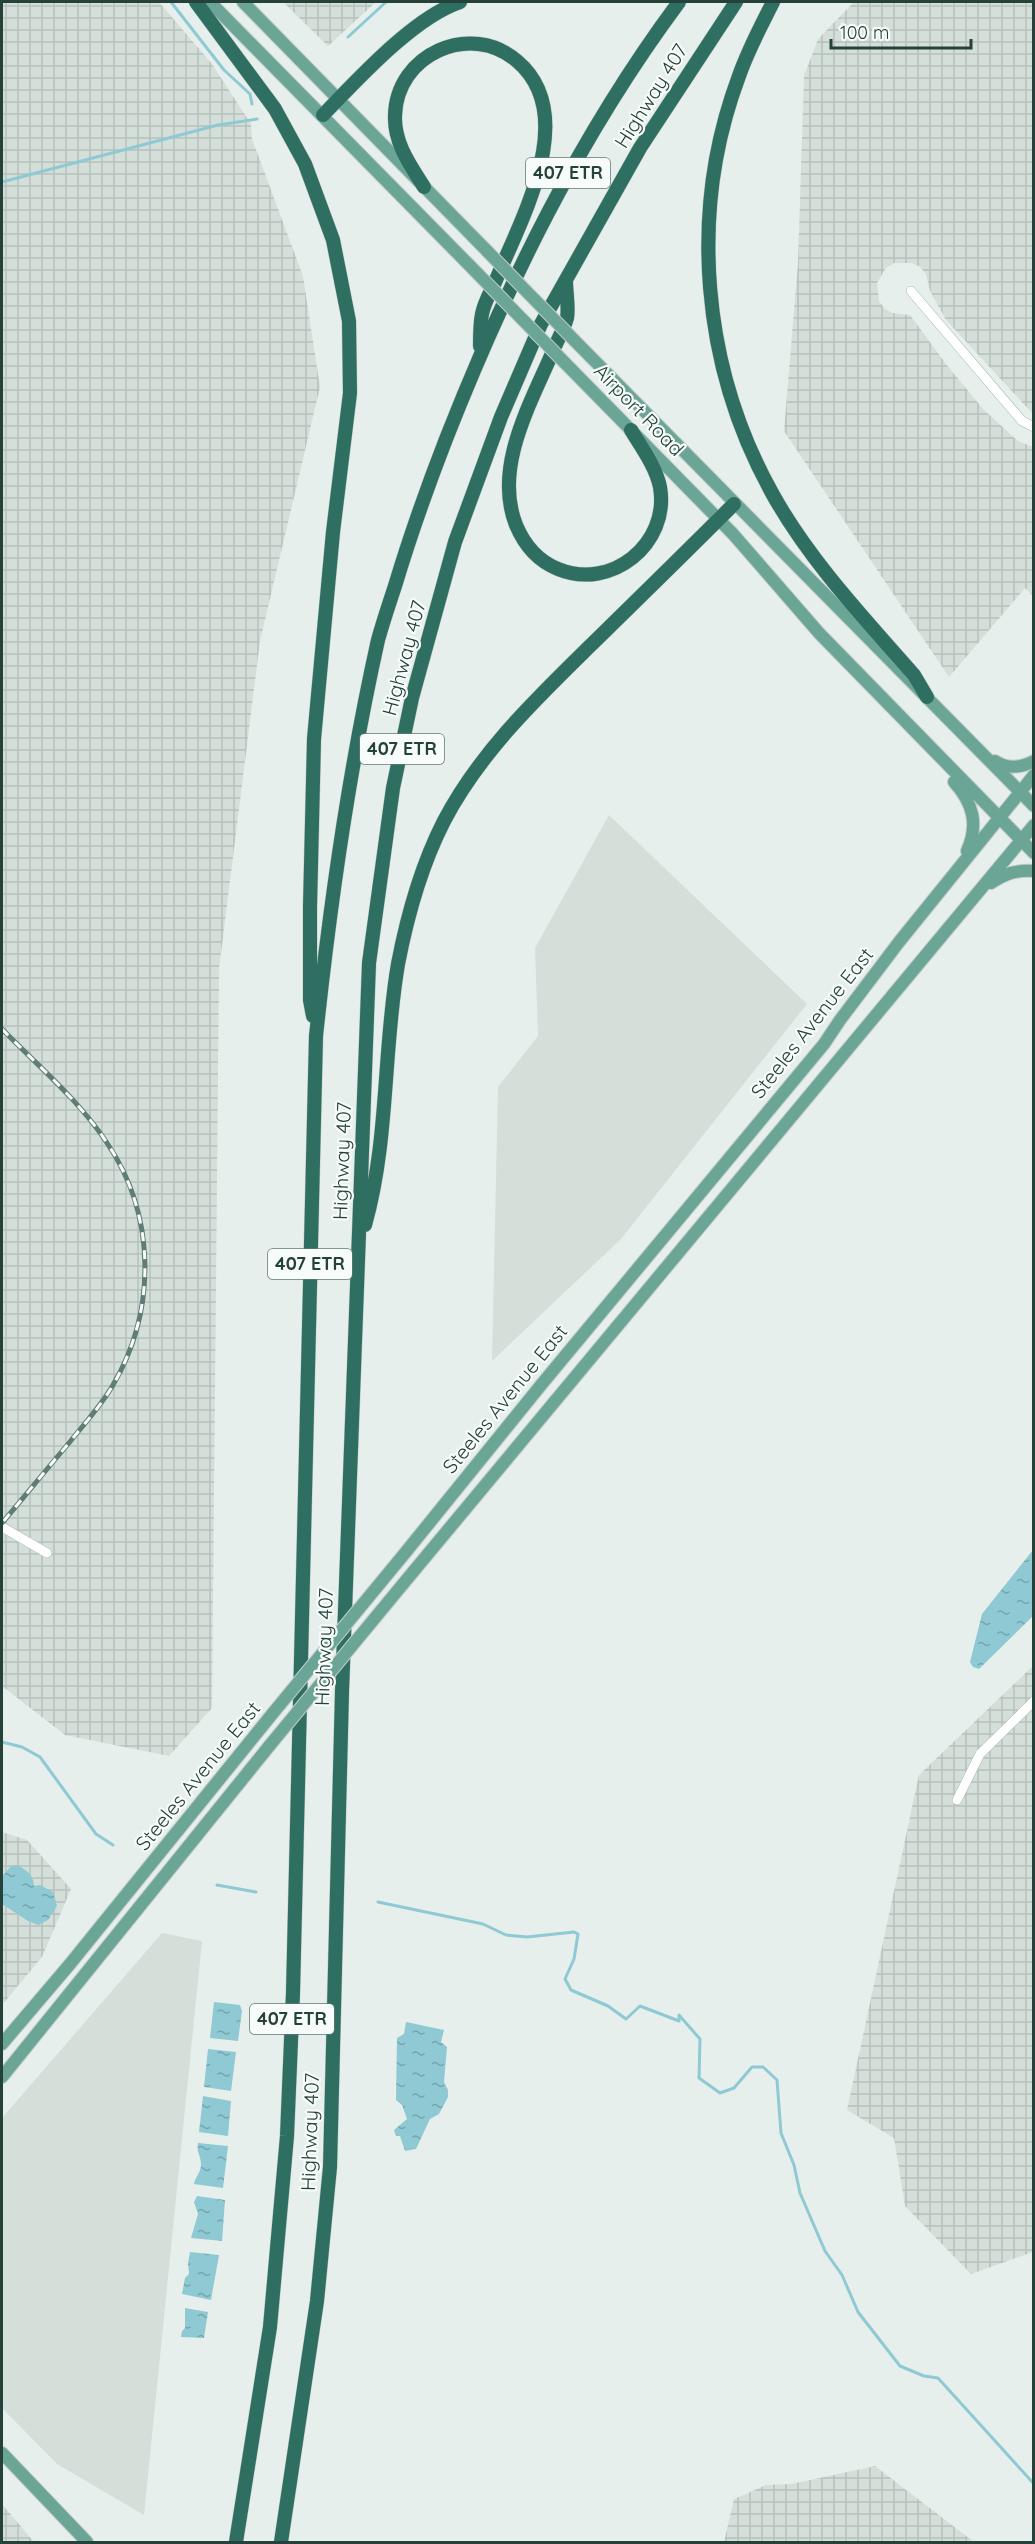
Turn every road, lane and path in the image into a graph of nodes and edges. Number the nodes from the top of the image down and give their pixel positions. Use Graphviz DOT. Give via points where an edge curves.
graph roads {
  1 [pos="196,2"];
  2 [pos="210,2"];
  3 [pos="243,2"];
  4 [pos="460,2"];
  5 [pos="679,2"];
  6 [pos="736,2"];
  7 [pos="773,2"];
  8 [pos="338,99"];
  9 [pos="322,115"];
  10 [pos="424,187"];
  11 [pos="566,281"];
  12 [pos="911,291"];
  13 [pos="478,357"];
  14 [pos="1034,427"];
  15 [pos="632,430"];
  16 [pos="734,504"];
  17 [pos="718,520"];
  18 [pos="927,697"];
  19 [pos="925,742"];
  20 [pos="977,748"];
  21 [pos="1034,761"];
  22 [pos="1034,775"];
  23 [pos="1020,792"];
  24 [pos="1034,806"];
  25 [pos="999,817"];
  26 [pos="1034,825"];
  27 [pos="1021,840"];
  28 [pos="1034,853"];
  29 [pos="961,862"];
  30 [pos="1034,871"];
  31 [pos="980,890"];
  32 [pos="316,1036"];
  33 [pos="360,1244"];
  34 [pos="2,1527"];
  35 [pos="47,1553"];
  36 [pos="1034,1701"];
  37 [pos="957,1800"];
  38 [pos="2,2044"];
  39 [pos="2,2077"];
  40 [pos="2,2453"];
  41 [pos="87,2542"];
  42 [pos="236,2542"];
  43 [pos="281,2542"];
  1 -- 32 [label="highway" via="275,109 305,164 333,240 349,321 350,393 314,739 310,1000"];
  2 -- 9 [label="main road, Airport Road"];
  3 -- 8 [label="main road, Airport Road"];
  4 -- 8 [label="highway" via="423,21"];
  5 -- 13 [label="highway, Highway 407 / 407 ETR" via="572,166"];
  6 -- 11 [label="highway, Highway 407 / 407 ETR" via="640,148"];
  7 -- 18 [label="highway" via="738,78 718,150 708,247 714,327 736,413 773,494 806,545 914,675"];
  8 -- 9 [label="highway"];
  8 -- 10 [label="main road, Airport Road"];
  9 -- 15 [label="main road, Airport Road, bridge"];
  10 -- 13 [label="highway" via="406,157 396,129 397,102 407,78 422,61 447,46 476,43 496,47 525,69 538,90 545,142 535,183 482,313"];
  10 -- 16 [label="main road, Airport Road, bridge"];
  11 -- 15 [label="highway" via="567,317 520,428 510,473 510,500 518,529 524,542 546,563 575,574 600,574 626,564 648,543 658,518 660,487"];
  11 -- 33 [label="highway, Highway 407 / 407 ETR" via="541,324 497,427 455,542 412,698 393,788 369,963"];
  12 -- 14 [label="street" via="1022,420"];
  13 -- 32 [label="highway, Highway 407 / 407 ETR" via="418,512 379,637 347,810"];
  15 -- 17 [label="main road, Airport Road"];
  16 -- 17 [label="highway"];
  16 -- 18 [label="main road, Airport Road"];
  17 -- 19 [label="main road, Airport Road" via="819,633"];
  17 -- 33 [label="highway" via="521,714 476,770 444,822 421,879 399,963 389,1027 376,1187"];
  18 -- 20 [label="main road, Airport Road"];
  19 -- 25 [label="main road, Airport Road"];
  19 -- 29 [label="main road" via="930,758 963,791 973,810 972,839"];
  20 -- 21 [label="main road" via="1002,766"];
  20 -- 23 [label="main road, Airport Road"];
  22 -- 23 [label="main road, Steeles Avenue East"];
  23 -- 24 [label="main road, Airport Road"];
  23 -- 25 [label="main road, Steeles Avenue East"];
  25 -- 27 [label="main road, Airport Road"];
  25 -- 29 [label="main road, Steeles Avenue East"];
  26 -- 27 [label="main road, Steeles Avenue East"];
  27 -- 28 [label="main road, Airport Road"];
  27 -- 31 [label="main road, Steeles Avenue East"];
  29 -- 38 [label="main road, Steeles Avenue East, bridge" via="824,1044"];
  30 -- 31 [label="main road" via="1005,874"];
  31 -- 39 [label="main road, Steeles Avenue East, bridge" via="270,1745"];
  32 -- 42 [label="highway, Highway 407 / 407 ETR" via="287,2136 270,2327"];
  33 -- 43 [label="highway, Highway 407 / 407 ETR" via="342,1692 330,2167 317,2301"];
  34 -- 35 [label="street"];
  36 -- 37 [label="street" via="980,1754"];
  40 -- 41 [label="main road"];
}
